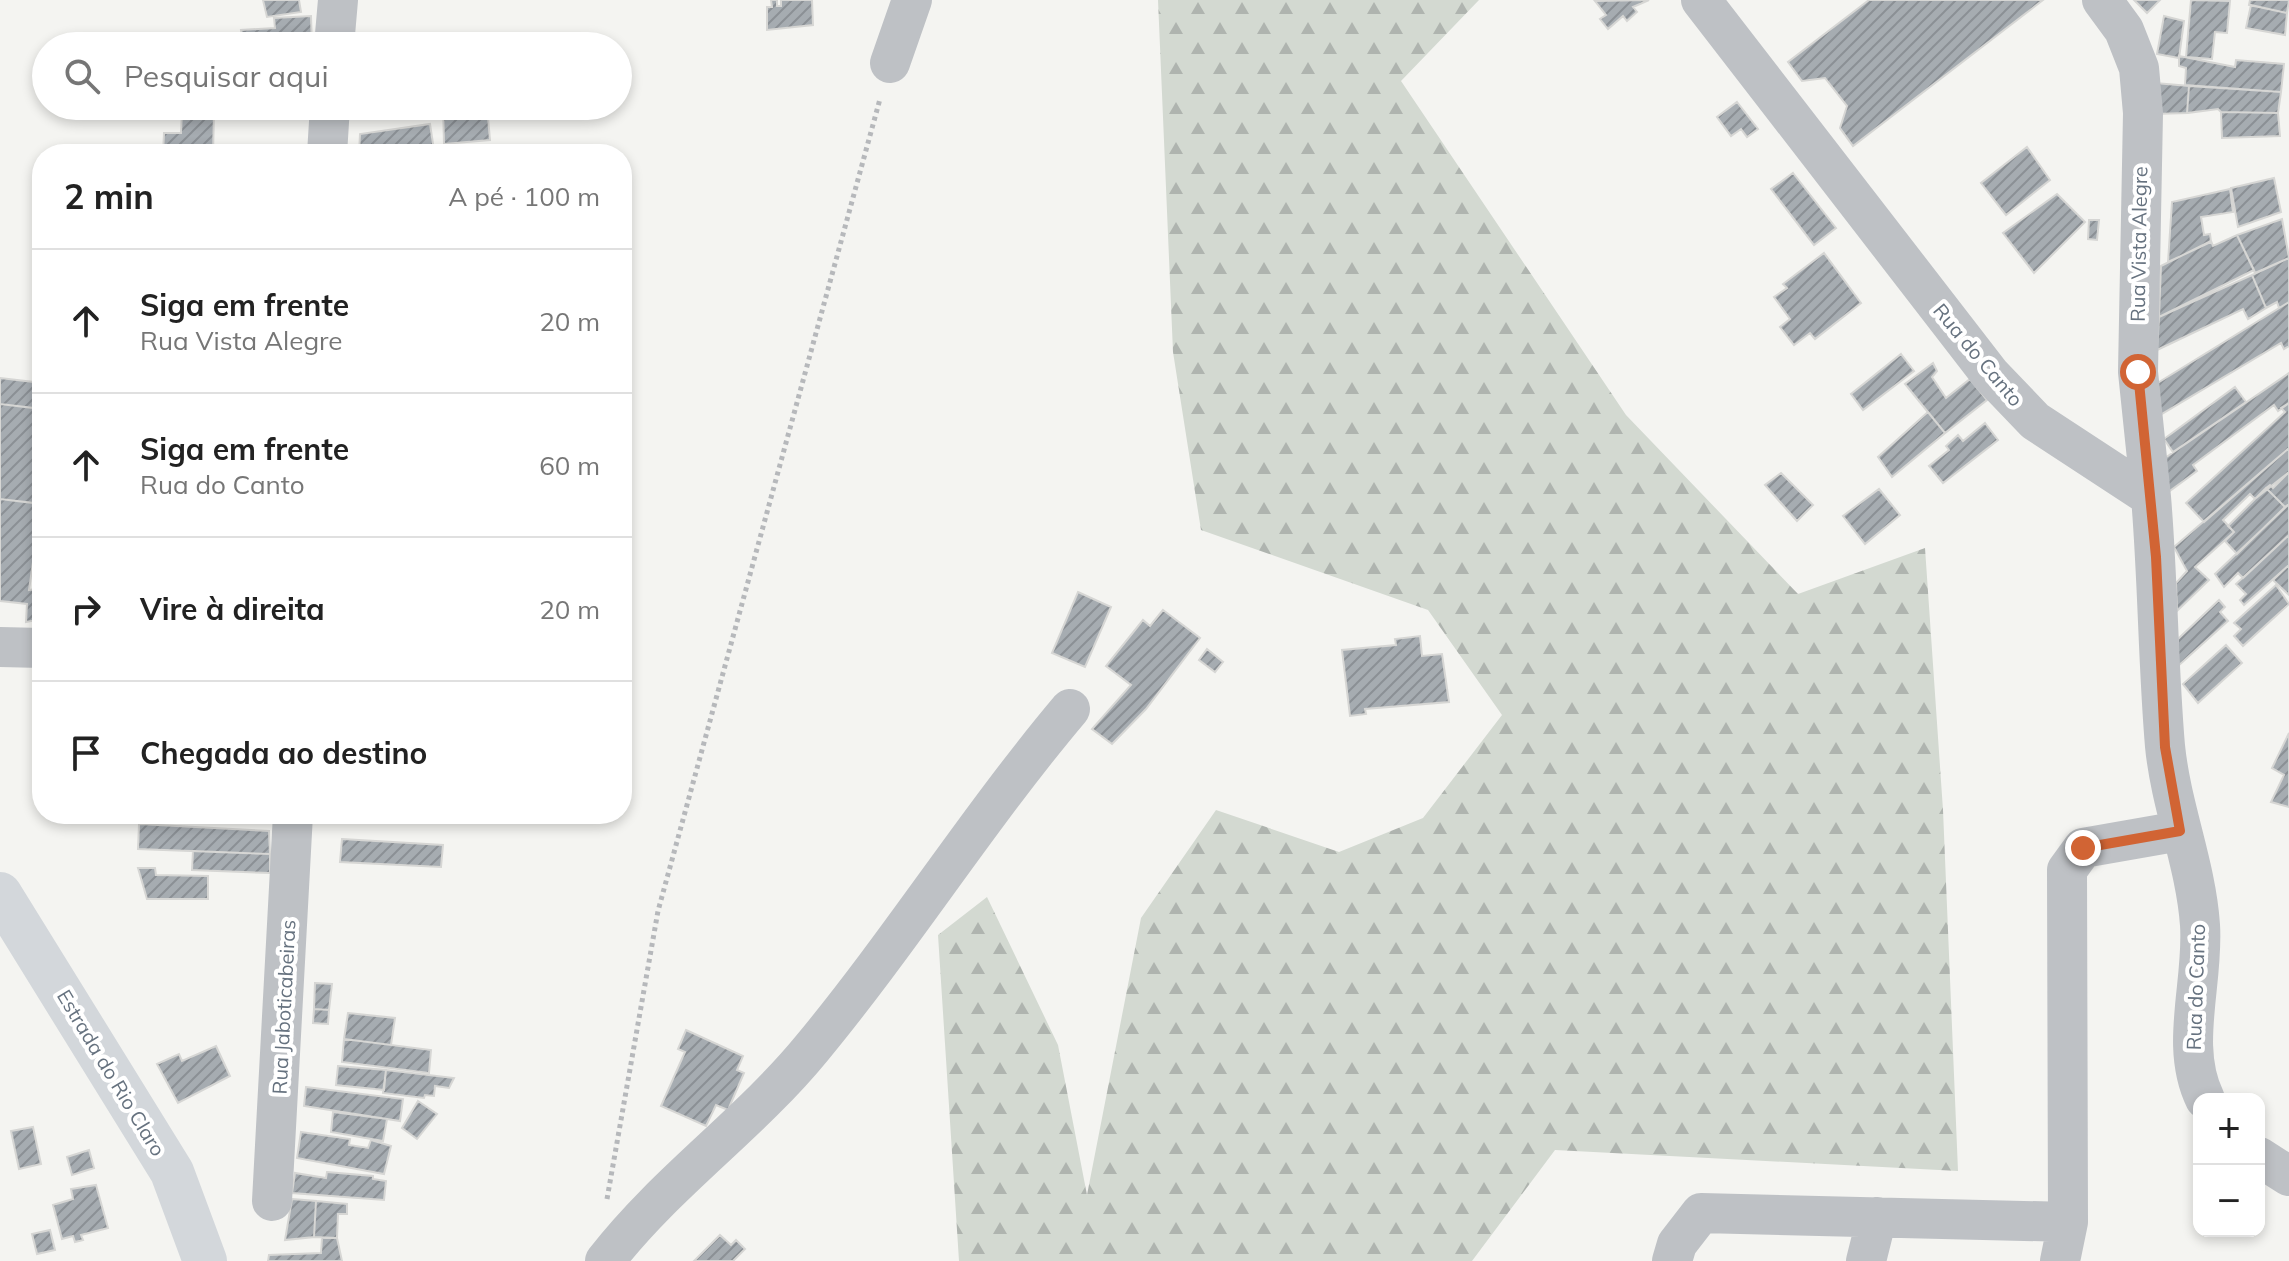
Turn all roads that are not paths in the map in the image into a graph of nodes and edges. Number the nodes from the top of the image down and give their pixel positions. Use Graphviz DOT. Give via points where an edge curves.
graph roads {
  1 [pos="338,0"];
  2 [pos="912,0"];
  3 [pos="1701,0"];
  4 [pos="2102,0"];
  5 [pos="335,32"];
  6 [pos="890,63"];
  7 [pos="329,120"];
  8 [pos="328,144"];
  9 [pos="2151,497"];
  10 [pos="0,647"];
  11 [pos="32,648"];
  12 [pos="1070,709"];
  13 [pos="292,824"];
  14 [pos="2180,831"];
  15 [pos="0,894"];
  16 [pos="2202,1093"];
  17 [pos="2265,1161"];
  18 [pos="2289,1176"];
  19 [pos="272,1201"];
  20 [pos="1877,1217"];
  21 [pos="2068,1222"];
  22 [pos="205,1261"];
  23 [pos="605,1261"];
  24 [pos="1672,1261"];
  25 [pos="1866,1261"];
  26 [pos="2060,1261"];
  1 -- 5 [label="street"];
  2 -- 6 [label="street"];
  3 -- 9 [label="street, Rua do Canto" via="1990,374 2035,421"];
  4 -- 9 [label="street, Rua Vista Alegre" via="2124,30 2139,68 2143,113 2138,372"];
  7 -- 8 [label="street"];
  9 -- 14 [label="street, Rua do Canto" via="2165,747"];
  10 -- 11 [label="street"];
  12 -- 23 [label="street" via="981,819 810,1051 667,1191"];
  13 -- 19 [label="street, Rua Jaboticabeiras"];
  14 -- 16 [label="street, Rua do Canto" via="2198,901 2201,974 2193,1054"];
  14 -- 21 [label="street" via="2083,848 2067,870"];
  15 -- 22 [label="main road, Estrada do Rio Claro" via="172,1172"];
  17 -- 18 [label="street"];
  20 -- 21 [label="street"];
  20 -- 24 [label="street" via="1701,1213 1677,1244"];
  20 -- 25 [label="street"];
  21 -- 26 [label="street"];
}
